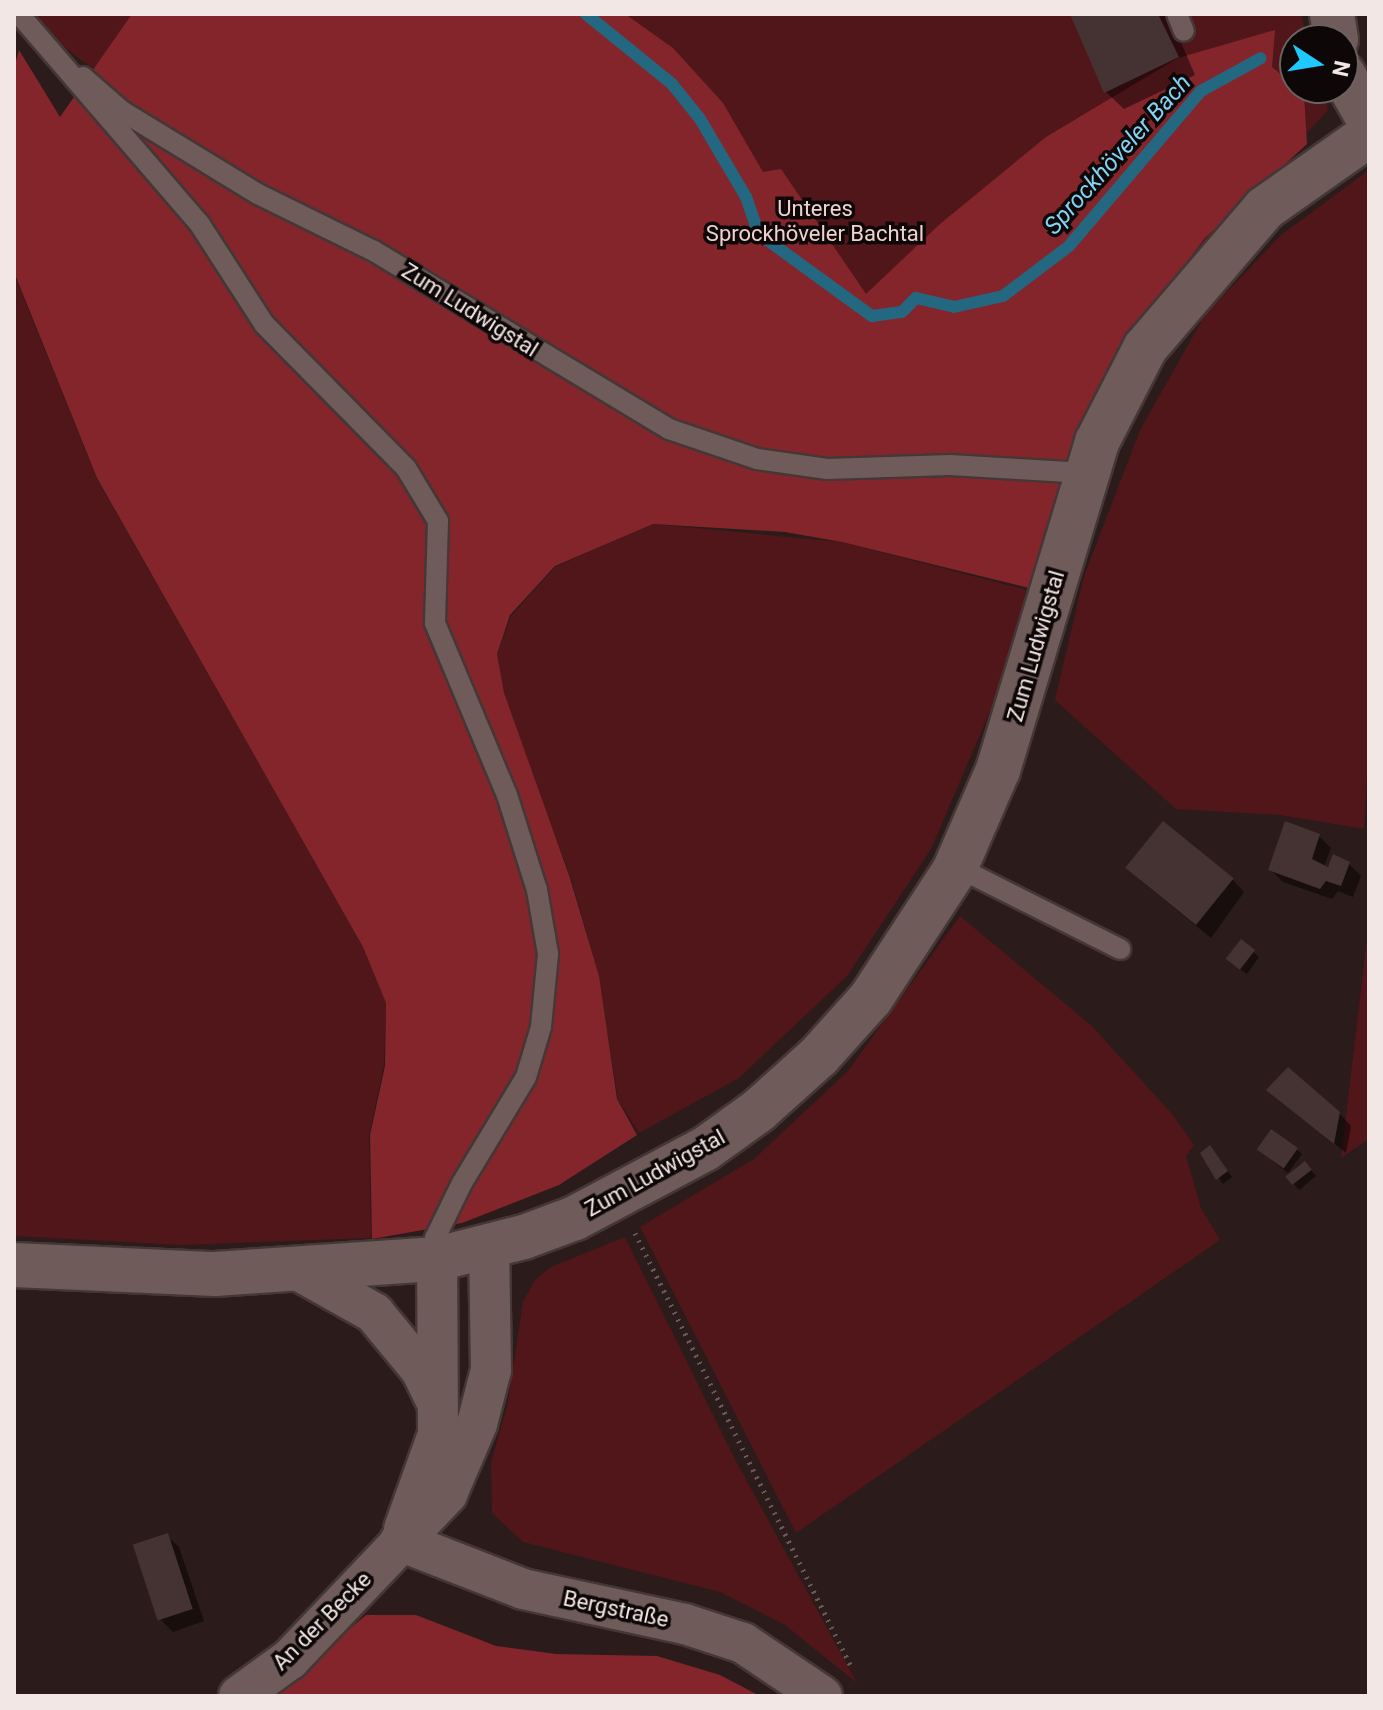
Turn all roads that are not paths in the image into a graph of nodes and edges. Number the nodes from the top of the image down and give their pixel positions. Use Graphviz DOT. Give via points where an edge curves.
graph roads {
  1 [pos="19,14"];
  2 [pos="38,39"];
  3 [pos="1359,102"];
  4 [pos="1369,120"];
  5 [pos="1369,135"];
  6 [pos="1086,473"];
  7 [pos="955,866"];
  8 [pos="1120,949"];
  9 [pos="489,1247"];
  10 [pos="437,1259"];
  11 [pos="14,1265"];
  12 [pos="296,1269"];
  13 [pos="437,1403"];
  14 [pos="400,1541"];
  15 [pos="780,1683"];
  16 [pos="239,1696"];
  17 [pos="822,1696"];
  1 -- 2 [label="lane"];
  2 -- 6 [label="lane, Zum Ludwigstal" via="122,111 258,194 374,251 669,429 757,459 827,469 950,465"];
  2 -- 10 [label="lane" via="199,223 264,324 406,468 438,521 435,623 507,795 537,890 548,954 541,1027 526,1077 435,1238"];
  3 -- 4 [label="street"];
  5 -- 6 [label="street, Zum Ludwigstal" via="1265,208 1176,307 1126,381"];
  6 -- 7 [label="street, Zum Ludwigstal" via="998,770"];
  7 -- 8 [label="lane"];
  7 -- 9 [label="street, Zum Ludwigstal" via="871,998 819,1056 759,1110 705,1149 621,1195 575,1218"];
  9 -- 10 [label="street, Zum Ludwigstal"];
  9 -- 14 [label="street, An der Becke" via="491,1370 477,1424 447,1494"];
  10 -- 12 [label="street, Zum Ludwigstal"];
  10 -- 13 [label="street, An der Becke"];
  11 -- 12 [label="street, Zum Ludwigstal" via="215,1274"];
  12 -- 13 [label="street, An der Becke" via="374,1313 421,1370"];
  13 -- 14 [label="street, An der Becke" via="438,1434"];
  14 -- 15 [label="street, Bergstraße" via="523,1589 685,1624 743,1643"];
  14 -- 16 [label="street, An der Becke" via="290,1659"];
  15 -- 17 [label="street, Bergstraße"];
}
